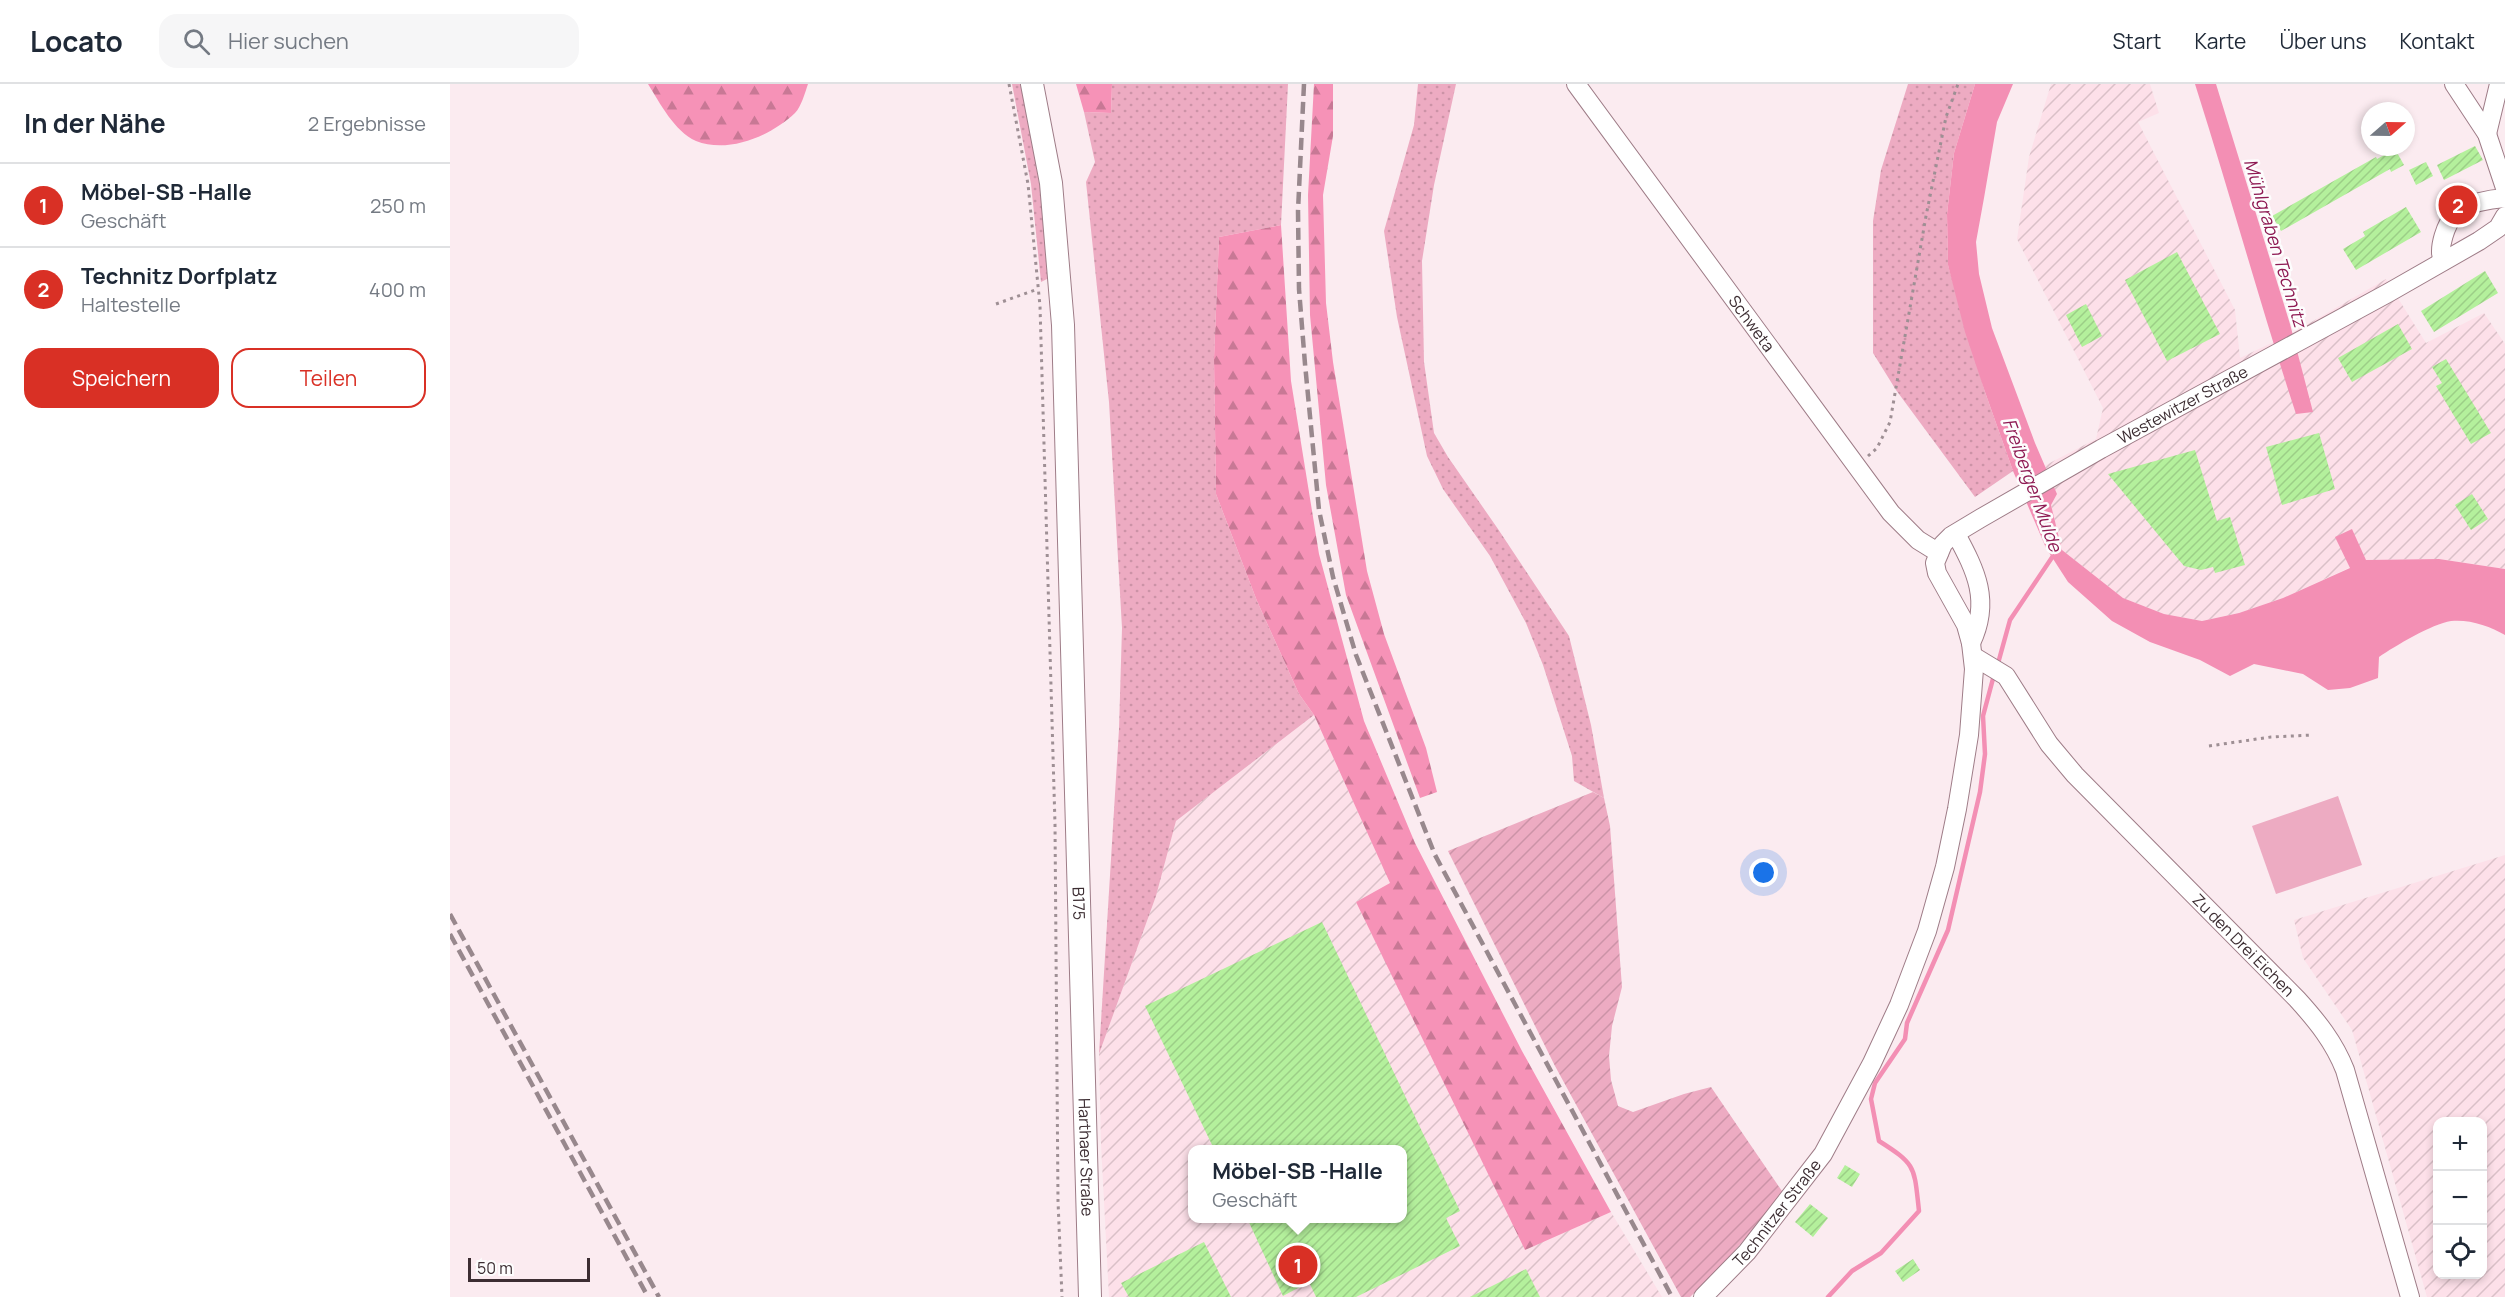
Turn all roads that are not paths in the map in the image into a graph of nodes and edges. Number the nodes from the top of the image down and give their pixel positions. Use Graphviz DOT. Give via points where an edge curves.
graph roads {
  1 [pos="1032,84"];
  2 [pos="1576,84"];
  3 [pos="2454,84"];
  4 [pos="2499,84"];
  5 [pos="2487,134"];
  6 [pos="2505,188"];
  7 [pos="2505,198"];
  8 [pos="2503,227"];
  9 [pos="2443,261"];
  10 [pos="1956,534"];
  11 [pos="1939,553"];
  12 [pos="1972,649"];
  13 [pos="1082,1016"];
  14 [pos="1090,1297"];
  15 [pos="1703,1297"];
  16 [pos="2410,1297"];
  1 -- 13 [label="main road, B175" via="1051,183 1063,315"];
  2 -- 11 [label="street, Schweta" via="1856,467 1899,522"];
  3 -- 5 [label="street"];
  4 -- 5 [label="street"];
  5 -- 6 [label="street"];
  7 -- 9 [label="street" via="2480,201 2456,213 2440,247"];
  8 -- 9 [label="street, Westewitzer Straße"];
  9 -- 10 [label="street, Westewitzer Straße"];
  10 -- 11 [label="street, Westewitzer Straße" via="1943,544"];
  10 -- 12 [label="street" via="1972,564 1981,601 1980,624"];
  11 -- 12 [label="street" via="1937,573 1966,625"];
  12 -- 15 [label="street, Technitzer Straße" via="1969,735 1945,867 1927,931 1899,1005 1823,1154 1748,1252"];
  12 -- 16 [label="street, Zu den Drei Eichen" via="1999,672 2074,775 2297,999 2333,1044 2345,1070"];
  13 -- 14 [label="main road, Harthaer Straße"];
}
